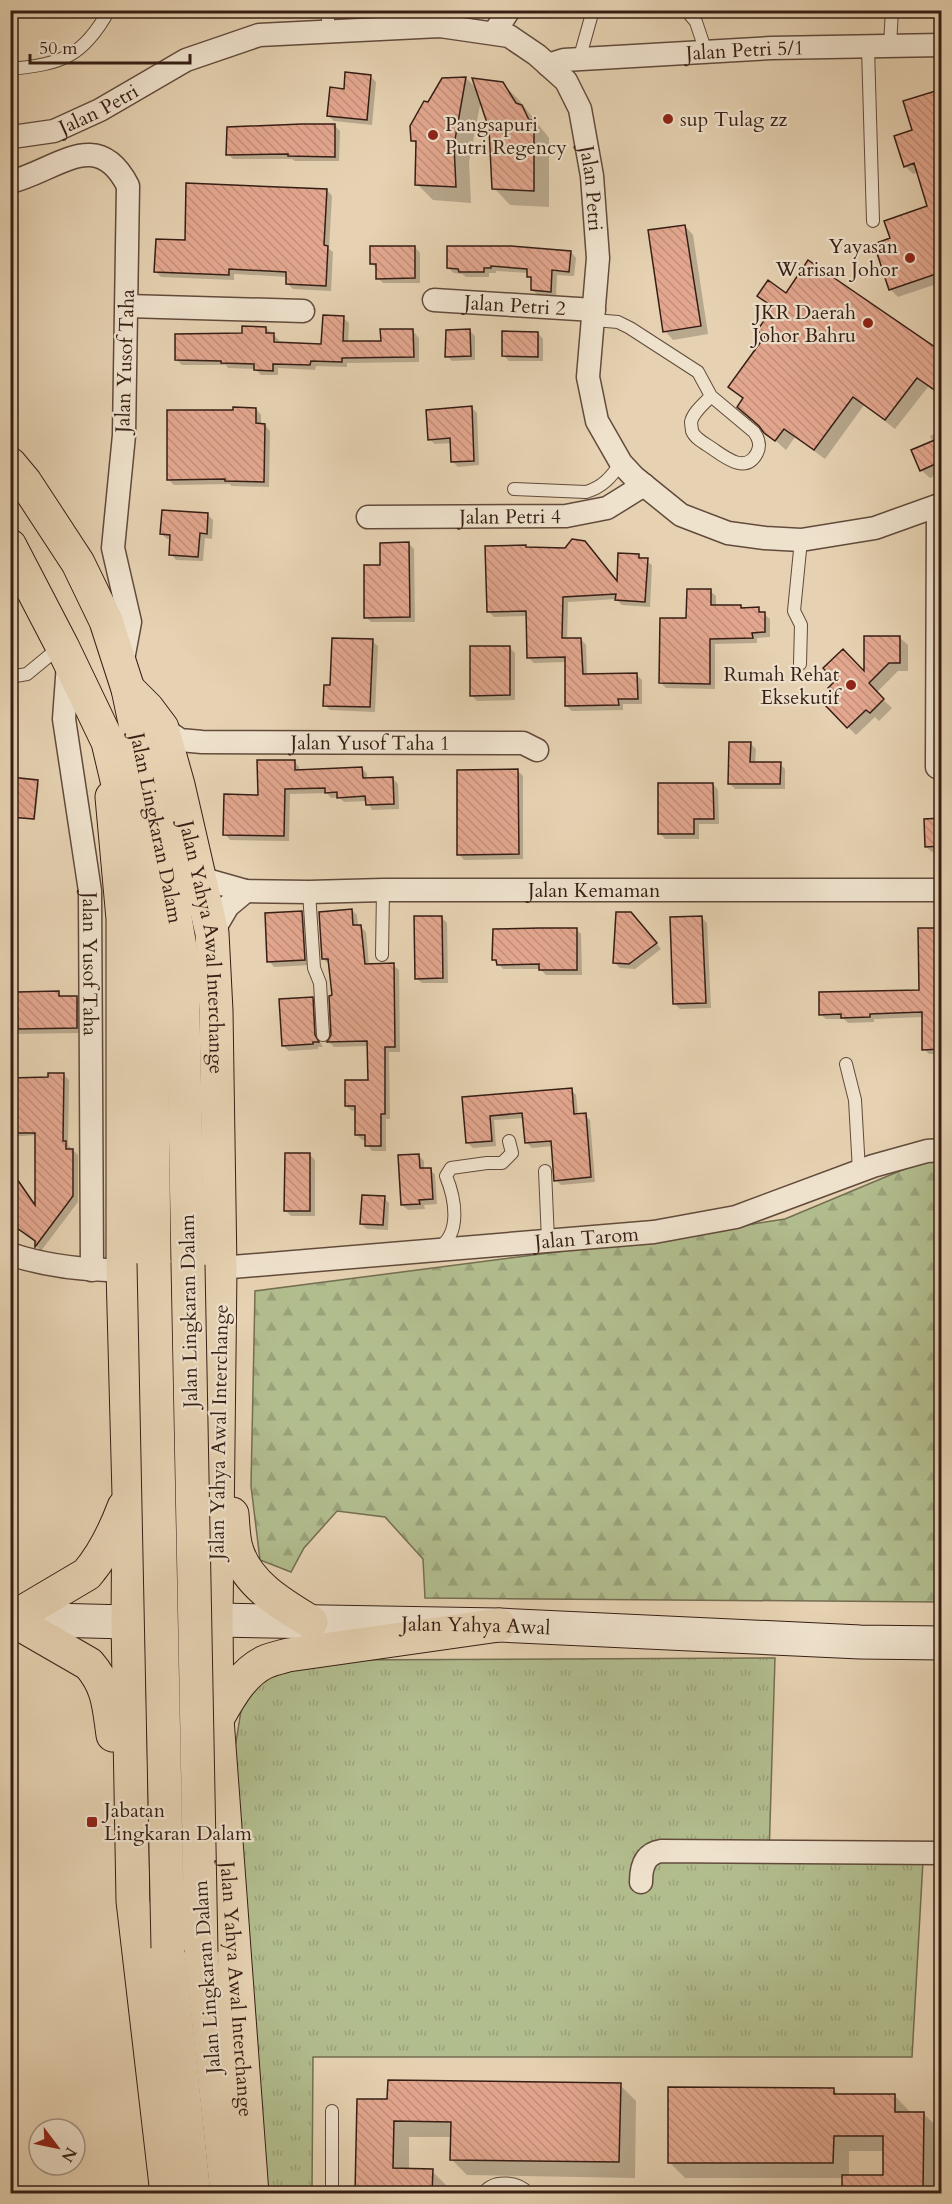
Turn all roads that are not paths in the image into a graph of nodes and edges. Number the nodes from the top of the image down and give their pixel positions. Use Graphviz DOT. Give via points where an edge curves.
graph roads {
  1 [pos="109,10"];
  2 [pos="509,10"];
  3 [pos="593,10"];
  4 [pos="686,10"];
  5 [pos="892,10"];
  6 [pos="328,21"];
  7 [pos="494,33"];
  8 [pos="890,45"];
  9 [pos="942,45"];
  10 [pos="868,47"];
  11 [pos="706,52"];
  12 [pos="579,60"];
  13 [pos="548,65"];
  14 [pos="10,69"];
  15 [pos="12,137"];
  16 [pos="10,182"];
  17 [pos="873,221"];
  18 [pos="434,300"];
  19 [pos="127,306"];
  20 [pos="303,311"];
  21 [pos="594,315"];
  22 [pos="711,396"];
  23 [pos="621,463"];
  24 [pos="10,464"];
  25 [pos="644,485"];
  26 [pos="514,489"];
  27 [pos="940,505"];
  28 [pos="368,517"];
  29 [pos="801,540"];
  30 [pos="10,546"];
  31 [pos="65,653"];
  32 [pos="800,664"];
  33 [pos="10,677"];
  34 [pos="124,680"];
  35 [pos="162,728"];
  36 [pos="202,742"];
  37 [pos="537,750"];
  38 [pos="937,767"];
  39 [pos="178,784"];
  40 [pos="200,878"];
  41 [pos="383,890"];
  42 [pos="942,890"];
  43 [pos="246,891"];
  44 [pos="309,892"];
  45 [pos="212,933"];
  46 [pos="382,955"];
  47 [pos="323,1035"];
  48 [pos="846,1064"];
  49 [pos="509,1141"];
  50 [pos="942,1150"];
  51 [pos="858,1161"];
  52 [pos="545,1171"];
  53 [pos="547,1227"];
  54 [pos="433,1250"];
  55 [pos="10,1254"];
  56 [pos="123,1268"];
  57 [pos="220,1268"];
  58 [pos="220,1429"];
  59 [pos="129,1495"];
  60 [pos="218,1530"];
  61 [pos="129,1547"];
  62 [pos="11,1619"];
  63 [pos="216,1620"];
  64 [pos="128,1622"];
  65 [pos="311,1622"];
  66 [pos="499,1625"];
  67 [pos="942,1642"];
  68 [pos="217,1719"];
  69 [pos="942,1853"];
  70 [pos="640,1882"];
  71 [pos="133,1901"];
  72 [pos="332,2110"];
  73 [pos="167,2193"];
  74 [pos="194,2193"];
  75 [pos="226,2193"];
  76 [pos="252,2193"];
  77 [pos="332,2193"];
  78 [pos="483,2193"];
  79 [pos="528,2193"];
  1 -- 14 [label="lane" via="98,31 78,52 43,66"];
  2 -- 7 [label="street"];
  3 -- 12 [label="lane"];
  4 -- 11 [label="lane" via="696,22"];
  5 -- 8 [label="lane"];
  6 -- 7 [label="street, Jalan Petri" via="440,26"];
  6 -- 15 [label="street, Jalan Petri" via="259,35 186,60 100,110 54,131"];
  7 -- 13 [label="street, Jalan Petri" via="509,36"];
  8 -- 9 [label="street, Jalan Petri 5/1"];
  8 -- 10 [label="street, Jalan Petri 5/1"];
  10 -- 11 [label="street, Jalan Petri 5/1"];
  10 -- 17 [label="lane"];
  11 -- 12 [label="street, Jalan Petri 5/1"];
  12 -- 13 [label="street, Jalan Petri 5/1"];
  13 -- 21 [label="street, Jalan Petri" via="566,81 580,109 592,176 598,258"];
  16 -- 19 [label="street, Jalan Yusof Taha" via="77,155 92,154 109,161 121,172 128,186"];
  18 -- 21 [label="street, Jalan Petri 2"];
  19 -- 20 [label="street"];
  19 -- 34 [label="street, Jalan Yusof Taha" via="124,435 113,548 130,622"];
  21 -- 22 [label="lane" via="624,325 698,372"];
  21 -- 23 [label="street, Jalan Petri" via="588,377 597,421"];
  22 -- 22 [label="lane" via="759,438 756,454 747,463 732,461 692,432 695,414"];
  23 -- 25 [label="street, Jalan Petri"];
  23 -- 26 [label="lane" via="607,481 586,492"];
  24 -- 34 [label="main road, Jalan Lingkaran Dalam" via="78,563 106,621"];
  25 -- 28 [label="street, Jalan Petri 4" via="607,508 566,516"];
  25 -- 29 [label="street, Jalan Petri" via="681,514 728,533"];
  27 -- 29 [label="street, Jalan Petri" via="875,528"];
  27 -- 38 [label="street"];
  29 -- 32 [label="lane" via="794,611 801,625"];
  30 -- 31 [label="main road, Jalan Lingkaran Dalam"];
  31 -- 33 [label="lane" via="27,674"];
  31 -- 56 [label="street, Jalan Yusof Taha" via="64,719 90,891"];
  31 -- 56 [label="main road, Jalan Lingkaran Dalam" via="108,742 142,886 151,958"];
  34 -- 35 [label="main road, Jalan Yahya Awal Interchange"];
  34 -- 75 [label="main road, Jalan Lingkaran Dalam, bridge" via="182,959 201,1952"];
  35 -- 36 [label="street, Jalan Yusof Taha 1" via="180,740"];
  35 -- 39 [label="main road, Jalan Yahya Awal Interchange"];
  36 -- 37 [label="street, Jalan Yusof Taha 1" via="523,743"];
  36 -- 39 [label="street" via="188,760"];
  39 -- 40 [label="main road, Jalan Yahya Awal Interchange"];
  40 -- 43 [label="street, Jalan Kemaman"];
  40 -- 45 [label="main road, Jalan Yahya Awal Interchange"];
  41 -- 42 [label="street, Jalan Kemaman"];
  41 -- 44 [label="street, Jalan Kemaman"];
  41 -- 46 [label="lane"];
  43 -- 44 [label="street, Jalan Kemaman"];
  43 -- 45 [label="street" via="228,906"];
  44 -- 47 [label="lane"];
  45 -- 57 [label="main road, Jalan Yahya Awal Interchange"];
  48 -- 51 [label="lane" via="854,1092"];
  49 -- 54 [label="lane" via="512,1153 502,1163 452,1168 446,1176 454,1215 452,1234"];
  50 -- 51 [label="street, Jalan Tarom"];
  51 -- 53 [label="street, Jalan Tarom" via="736,1217 654,1232"];
  52 -- 53 [label="lane"];
  53 -- 54 [label="street, Jalan Tarom"];
  54 -- 57 [label="street, Jalan Tarom"];
  55 -- 56 [label="street" via="40,1264"];
  56 -- 59 [label="main road"];
  56 -- 74 [label="main road, Jalan Lingkaran Dalam, bridge" via="168,1948"];
  57 -- 58 [label="main road, Jalan Yahya Awal Interchange"];
  58 -- 60 [label="main road, Jalan Yahya Awal Interchange"];
  58 -- 65 [label="main road" via="237,1551 263,1589"];
  59 -- 61 [label="main road"];
  59 -- 62 [label="main road" via="113,1535 87,1574"];
  60 -- 61 [label="main road" via="198,1562 168,1573 139,1563"];
  60 -- 63 [label="main road, Jalan Yahya Awal Interchange"];
  61 -- 64 [label="main road"];
  62 -- 64 [label="main road, Jalan Yahya Awal"];
  62 -- 71 [label="main road" via="89,1664 108,1694"];
  63 -- 64 [label="main road, Jalan Yahya Awal"];
  63 -- 65 [label="main road, Jalan Yahya Awal"];
  63 -- 68 [label="main road, Jalan Yahya Awal Interchange"];
  64 -- 71 [label="main road"];
  65 -- 66 [label="main road, Jalan Yahya Awal"];
  66 -- 67 [label="main road, Jalan Yahya Awal" via="860,1642"];
  66 -- 68 [label="main road" via="288,1655 265,1662 246,1676"];
  68 -- 76 [label="main road, Jalan Yahya Awal Interchange"];
  69 -- 70 [label="street" via="661,1851 650,1854 644,1862"];
  71 -- 73 [label="main road"];
  72 -- 77 [label="lane"];
  78 -- 79 [label="lane" via="499,2184 523,2187"];
}
